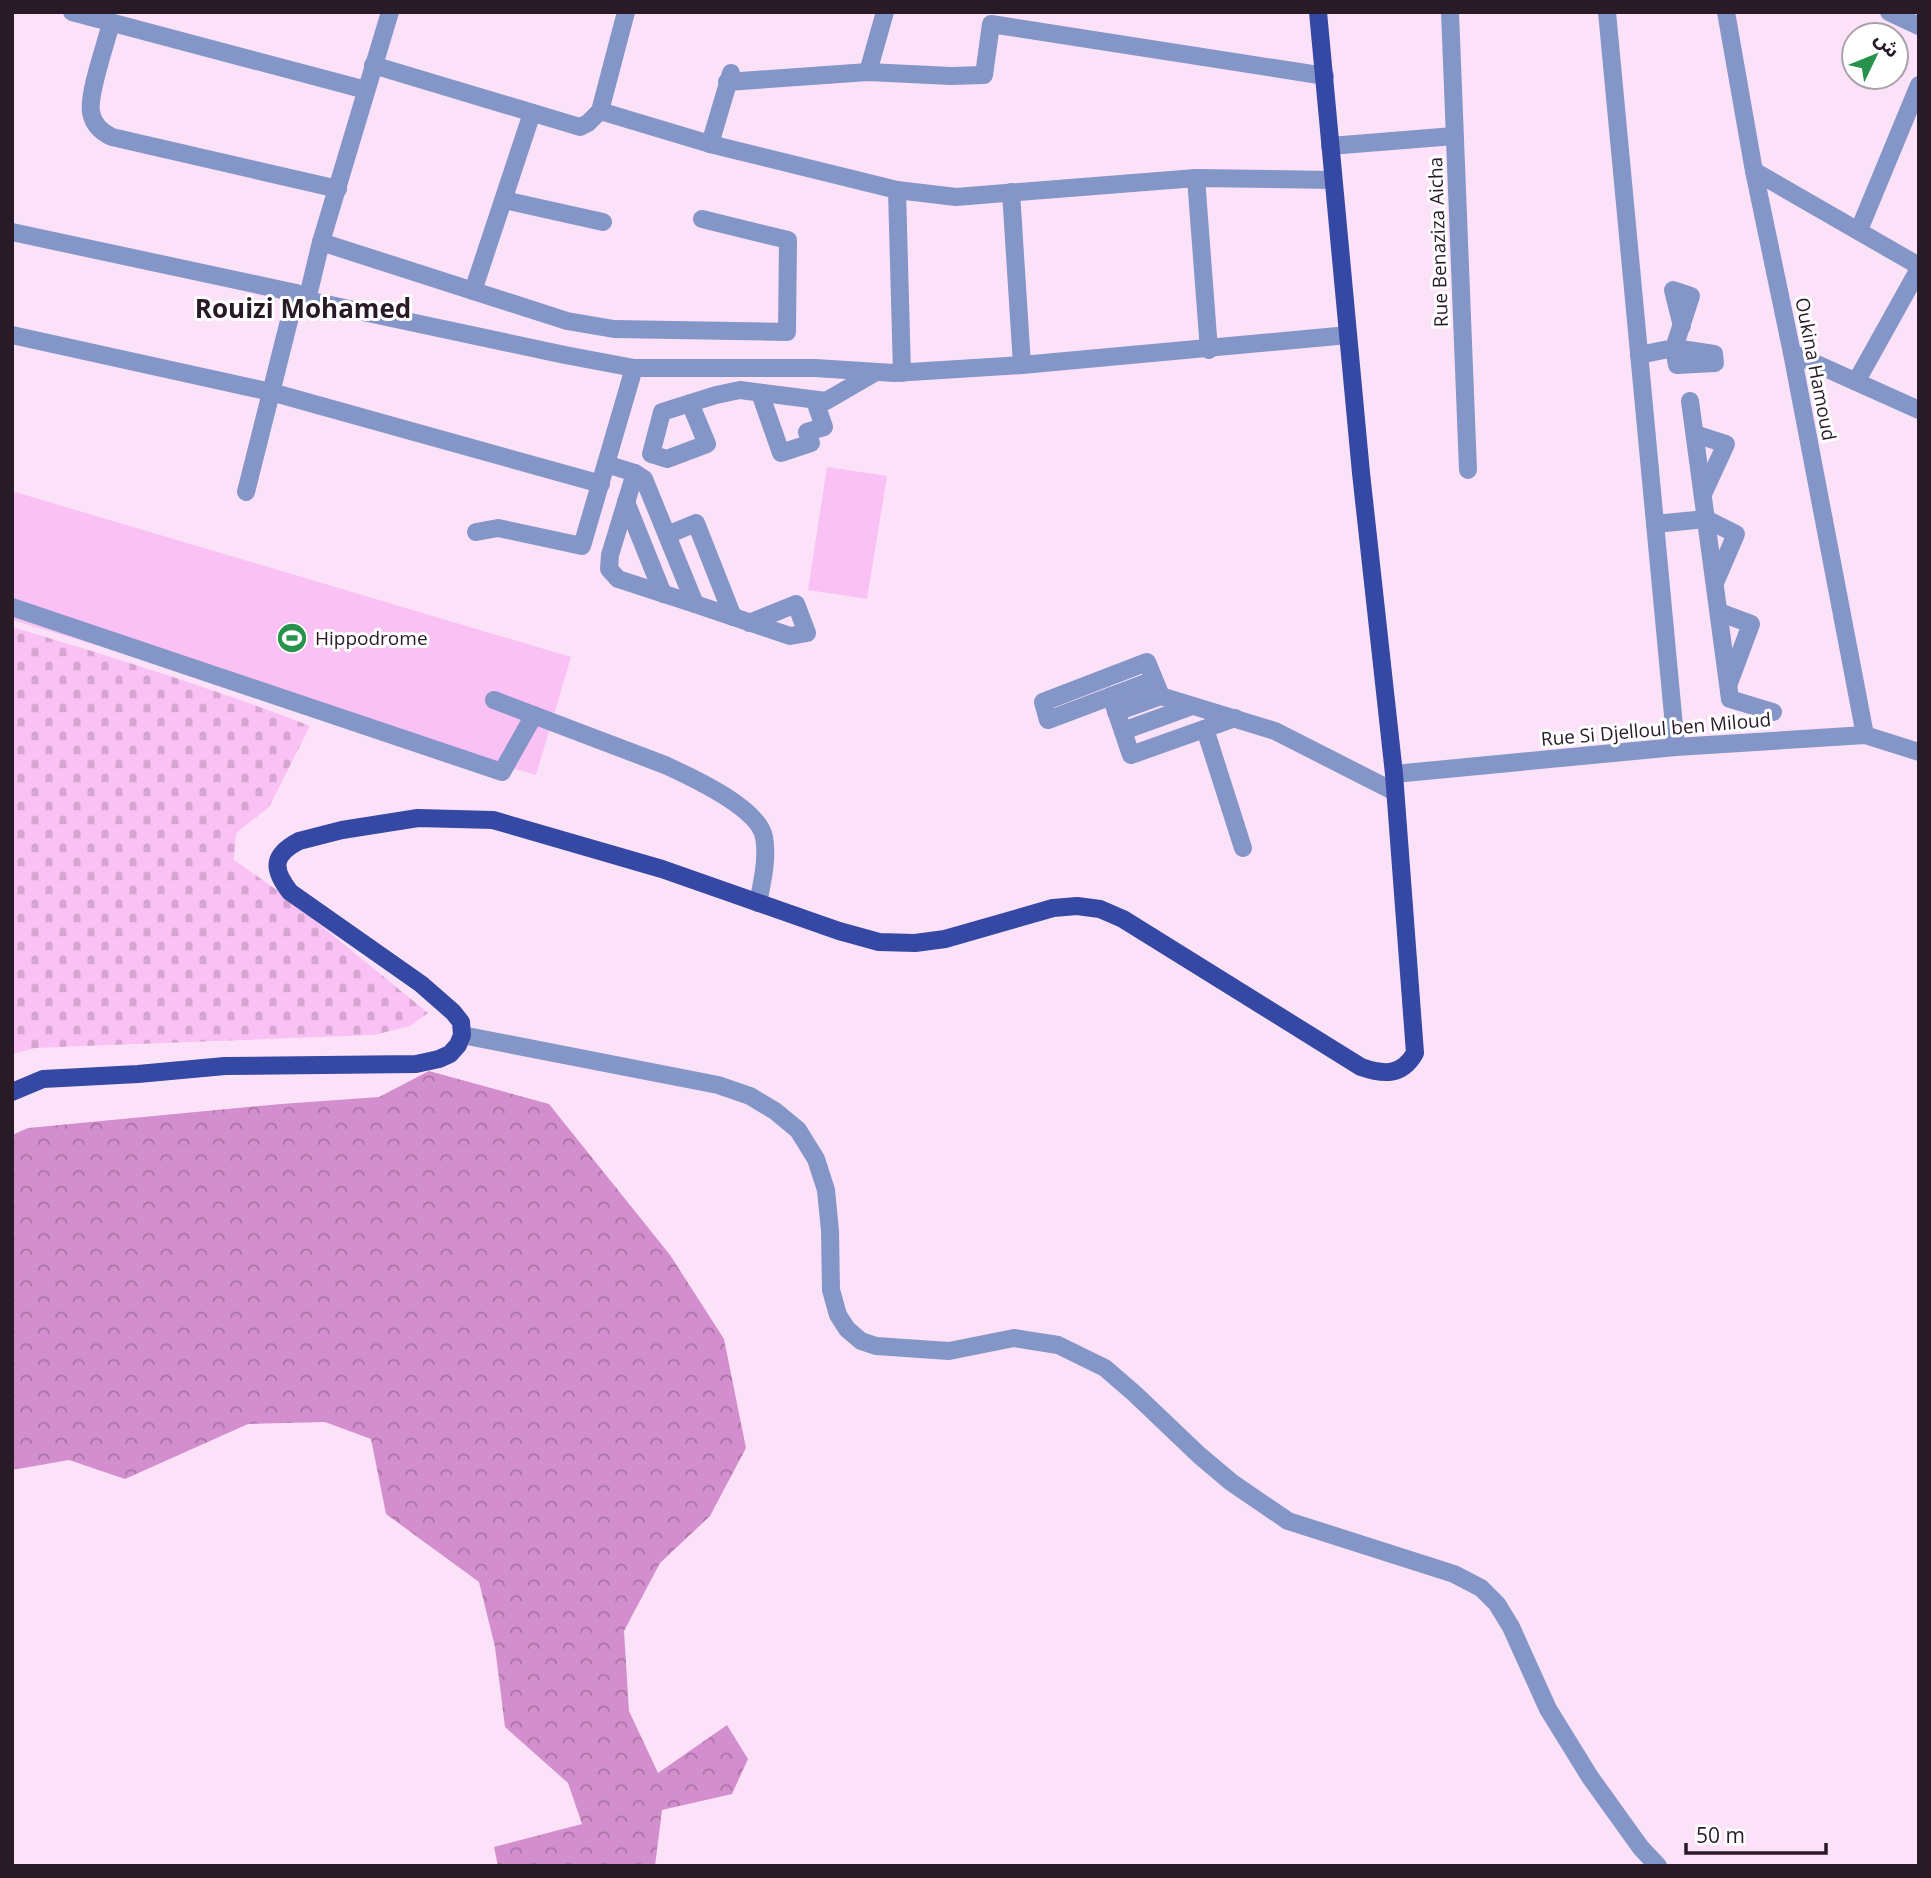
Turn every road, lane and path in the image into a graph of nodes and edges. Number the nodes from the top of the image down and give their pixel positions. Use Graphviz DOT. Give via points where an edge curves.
graph roads {
  1 [pos="72,12"];
  2 [pos="390,12"];
  3 [pos="625,12"];
  4 [pos="885,12"];
  5 [pos="1318,12"];
  6 [pos="1450,12"];
  7 [pos="1607,12"];
  8 [pos="1726,12"];
  9 [pos="1889,12"];
  10 [pos="111,23"];
  11 [pos="1919,26"];
  12 [pos="373,65"];
  13 [pos="868,72"];
  14 [pos="1325,76"];
  15 [pos="1919,85"];
  16 [pos="366,90"];
  17 [pos="600,111"];
  18 [pos="532,113"];
  19 [pos="1454,136"];
  20 [pos="710,144"];
  21 [pos="1330,146"];
  22 [pos="1754,172"];
  23 [pos="1196,178"];
  24 [pos="1333,180"];
  25 [pos="338,189"];
  26 [pos="897,190"];
  27 [pos="1011,192"];
  28 [pos="504,200"];
  29 [pos="702,219"];
  30 [pos="603,222"];
  31 [pos="1859,230"];
  32 [pos="12,232"];
  33 [pos="321,242"];
  34 [pos="1919,267"];
  35 [pos="473,291"];
  36 [pos="302,296"];
  37 [pos="1682,326"];
  38 [pos="12,335"];
  39 [pos="1348,335"];
  40 [pos="1209,350"];
  41 [pos="1792,354"];
  42 [pos="1639,355"];
  43 [pos="1022,365"];
  44 [pos="634,368"];
  45 [pos="876,372"];
  46 [pos="902,373"];
  47 [pos="1856,382"];
  48 [pos="271,392"];
  49 [pos="760,393"];
  50 [pos="815,401"];
  51 [pos="1690,401"];
  52 [pos="690,403"];
  53 [pos="1919,410"];
  54 [pos="1695,434"];
  55 [pos="606,464"];
  56 [pos="1468,470"];
  57 [pos="635,473"];
  58 [pos="601,484"];
  59 [pos="246,492"];
  60 [pos="1703,494"];
  61 [pos="626,502"];
  62 [pos="1706,519"];
  63 [pos="1655,524"];
  64 [pos="476,532"];
  65 [pos="667,535"];
  66 [pos="1715,583"];
  67 [pos="663,594"];
  68 [pos="695,604"];
  69 [pos="12,607"];
  70 [pos="1719,612"];
  71 [pos="1728,685"];
  72 [pos="1157,688"];
  73 [pos="494,700"];
  74 [pos="1113,704"];
  75 [pos="1192,706"];
  76 [pos="1773,712"];
  77 [pos="534,715"];
  78 [pos="1235,718"];
  79 [pos="1205,729"];
  80 [pos="1124,731"];
  81 [pos="1865,735"];
  82 [pos="1676,747"];
  83 [pos="1919,752"];
  84 [pos="1394,774"];
  85 [pos="1395,792"];
  86 [pos="1243,848"];
  87 [pos="758,903"];
  88 [pos="462,1035"];
  89 [pos="12,1092"];
  90 [pos="1658,1866"];
  1 -- 10 [label="street"];
  2 -- 12 [label="street"];
  3 -- 17 [label="street"];
  4 -- 13 [label="street"];
  5 -- 14 [label="main road"];
  6 -- 19 [label="street, Rue Benaziza Aicha"];
  7 -- 42 [label="street"];
  8 -- 22 [label="street, Oukina Hamoud"];
  9 -- 11 [label="street"];
  10 -- 16 [label="street"];
  10 -- 25 [label="street" via="91,101 93,119 104,133"];
  12 -- 16 [label="street"];
  12 -- 18 [label="street"];
  13 -- 14 [label="street" via="984,75 991,24"];
  13 -- 20 [label="street" via="730,76"];
  14 -- 21 [label="main road"];
  15 -- 31 [label="street"];
  16 -- 25 [label="street"];
  17 -- 18 [label="street" via="580,127"];
  17 -- 20 [label="street"];
  18 -- 28 [label="street"];
  19 -- 21 [label="street"];
  19 -- 56 [label="street, Rue Benaziza Aicha"];
  20 -- 26 [label="street"];
  21 -- 24 [label="main road"];
  22 -- 31 [label="street"];
  22 -- 41 [label="street, Oukina Hamoud"];
  23 -- 24 [label="street"];
  23 -- 27 [label="street"];
  23 -- 40 [label="street"];
  24 -- 39 [label="main road"];
  25 -- 33 [label="street"];
  26 -- 27 [label="street" via="956,197"];
  26 -- 46 [label="street"];
  27 -- 43 [label="street"];
  28 -- 30 [label="street"];
  28 -- 35 [label="street"];
  29 -- 35 [label="street" via="788,240 788,331 598,328"];
  31 -- 34 [label="street"];
  32 -- 36 [label="street"];
  33 -- 35 [label="street"];
  33 -- 36 [label="street"];
  34 -- 47 [label="street"];
  36 -- 44 [label="street"];
  36 -- 48 [label="street"];
  37 -- 42 [label="street" via="1674,348"];
  38 -- 48 [label="street"];
  39 -- 40 [label="street"];
  39 -- 84 [label="main road"];
  40 -- 43 [label="street"];
  41 -- 47 [label="street"];
  41 -- 81 [label="street, Oukina Hamoud"];
  42 -- 63 [label="street"];
  43 -- 46 [label="street"];
  44 -- 45 [label="street"];
  44 -- 55 [label="street"];
  45 -- 46 [label="street"];
  45 -- 50 [label="street" via="826,401"];
  47 -- 53 [label="street"];
  48 -- 58 [label="street"];
  48 -- 59 [label="street"];
  49 -- 50 [label="street"];
  49 -- 50 [label="street" via="781,453 811,443 807,432 824,426"];
  49 -- 52 [label="street" via="740,390"];
  51 -- 54 [label="street"];
  54 -- 60 [label="street"];
  54 -- 60 [label="street" via="1726,444"];
  55 -- 57 [label="street"];
  55 -- 58 [label="street"];
  57 -- 61 [label="street"];
  57 -- 65 [label="street" via="644,479"];
  58 -- 64 [label="street" via="582,547 498,528"];
  60 -- 62 [label="street"];
  61 -- 67 [label="street"];
  61 -- 67 [label="street" via="609,569 618,579"];
  62 -- 63 [label="street"];
  62 -- 66 [label="street"];
  62 -- 66 [label="street" via="1736,534"];
  63 -- 82 [label="street"];
  65 -- 68 [label="street"];
  65 -- 68 [label="street" via="696,523 741,620"];
  66 -- 70 [label="street"];
  67 -- 68 [label="street"];
  69 -- 77 [label="street" via="502,772"];
  70 -- 71 [label="street"];
  70 -- 71 [label="street" via="1751,624"];
  71 -- 76 [label="street" via="1730,699"];
  72 -- 74 [label="street"];
  72 -- 74 [label="street" via="1147,662 1043,702 1048,720"];
  72 -- 75 [label="street"];
  73 -- 77 [label="street"];
  74 -- 80 [label="street"];
  75 -- 78 [label="street"];
  75 -- 80 [label="street"];
  77 -- 87 [label="street" via="665,765 754,819 764,836"];
  78 -- 79 [label="street"];
  78 -- 85 [label="street" via="1275,731"];
  79 -- 80 [label="street" via="1131,755"];
  79 -- 86 [label="street"];
  81 -- 82 [label="street, Rue Si Djelloul ben Miloud"];
  81 -- 83 [label="street, Rue Si Djelloul ben Miloud"];
  82 -- 84 [label="street, Rue Si Djelloul ben Miloud"];
  84 -- 85 [label="main road"];
  85 -- 87 [label="main road" via="1415,1053 1408,1065 1395,1071 1378,1073 1361,1067 1100,909 1053,908 915,943 879,942"];
  87 -- 88 [label="main road" via="662,869 493,820 445,817 384,822 286,847 277,866 290,892 421,984 453,1012 461,1022"];
  88 -- 89 [label="main road" via="450,1054 416,1064 225,1066 43,1079"];
  88 -- 90 [label="street" via="718,1084 750,1096 798,1130 817,1159 826,1190 831,1290 838,1315 861,1340 876,1346 949,1351 1014,1338 1058,1345 1104,1368 1210,1464 1288,1521 1454,1574 1481,1588 1511,1627 1548,1709 1590,1777"];
}
